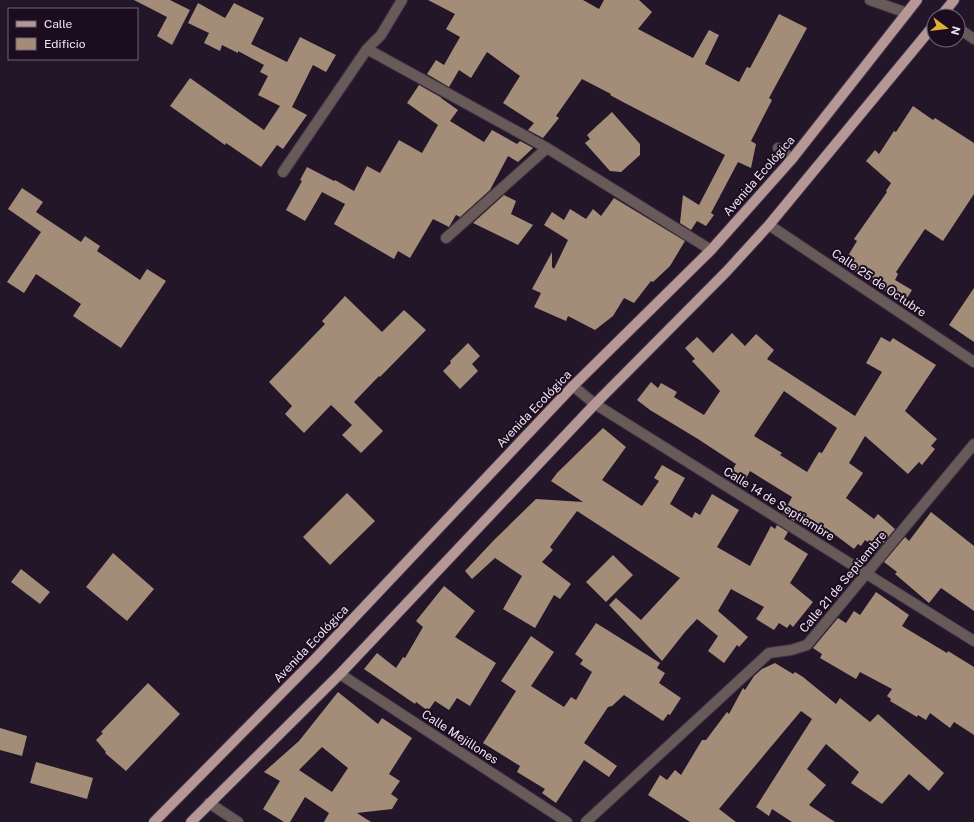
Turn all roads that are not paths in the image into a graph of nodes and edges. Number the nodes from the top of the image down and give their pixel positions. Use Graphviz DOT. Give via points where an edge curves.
graph roads {
  1 [pos="402,0"];
  2 [pos="870,0"];
  3 [pos="917,0"];
  4 [pos="954,0"];
  5 [pos="948,8"];
  6 [pos="907,13"];
  7 [pos="926,35"];
  8 [pos="367,49"];
  9 [pos="548,148"];
  10 [pos="778,148"];
  11 [pos="792,159"];
  12 [pos="283,172"];
  13 [pos="769,225"];
  14 [pos="446,238"];
  15 [pos="711,250"];
  16 [pos="974,362"];
  17 [pos="573,386"];
  18 [pos="595,404"];
  19 [pos="974,444"];
  20 [pos="867,574"];
  21 [pos="974,641"];
  22 [pos="340,674"];
  23 [pos="209,803"];
  24 [pos="154,822"];
  25 [pos="191,822"];
  26 [pos="238,822"];
  27 [pos="567,822"];
  28 [pos="586,822"];
  1 -- 8 [label="street" via="381,35"];
  2 -- 6 [label="street"];
  3 -- 6 [label="main road, Avenida Ecológica"];
  4 -- 5 [label="main road"];
  6 -- 11 [label="main road, Avenida Ecológica"];
  7 -- 13 [label="main road"];
  8 -- 9 [label="street"];
  8 -- 12 [label="street"];
  9 -- 14 [label="street"];
  9 -- 15 [label="street"];
  10 -- 11 [label="street"];
  11 -- 15 [label="main road, Avenida Ecológica"];
  13 -- 16 [label="street, Calle 25 de Octubre"];
  13 -- 18 [label="main road" via="728,271"];
  15 -- 17 [label="main road, Avenida Ecológica"];
  17 -- 18 [label="street, Calle 14 de Septiembre"];
  17 -- 24 [label="main road, Avenida Ecológica" via="316,658"];
  18 -- 20 [label="street, Calle 14 de Septiembre"];
  18 -- 22 [label="main road"];
  19 -- 20 [label="street, Calle 21 de Septiembre"];
  20 -- 21 [label="street, Calle 14 de Septiembre"];
  20 -- 28 [label="street, Calle 21 de Septiembre" via="807,645 769,654"];
  22 -- 23 [label="main road"];
  22 -- 27 [label="street, Calle Mejillones"];
  23 -- 25 [label="main road"];
  23 -- 26 [label="street"];
}
